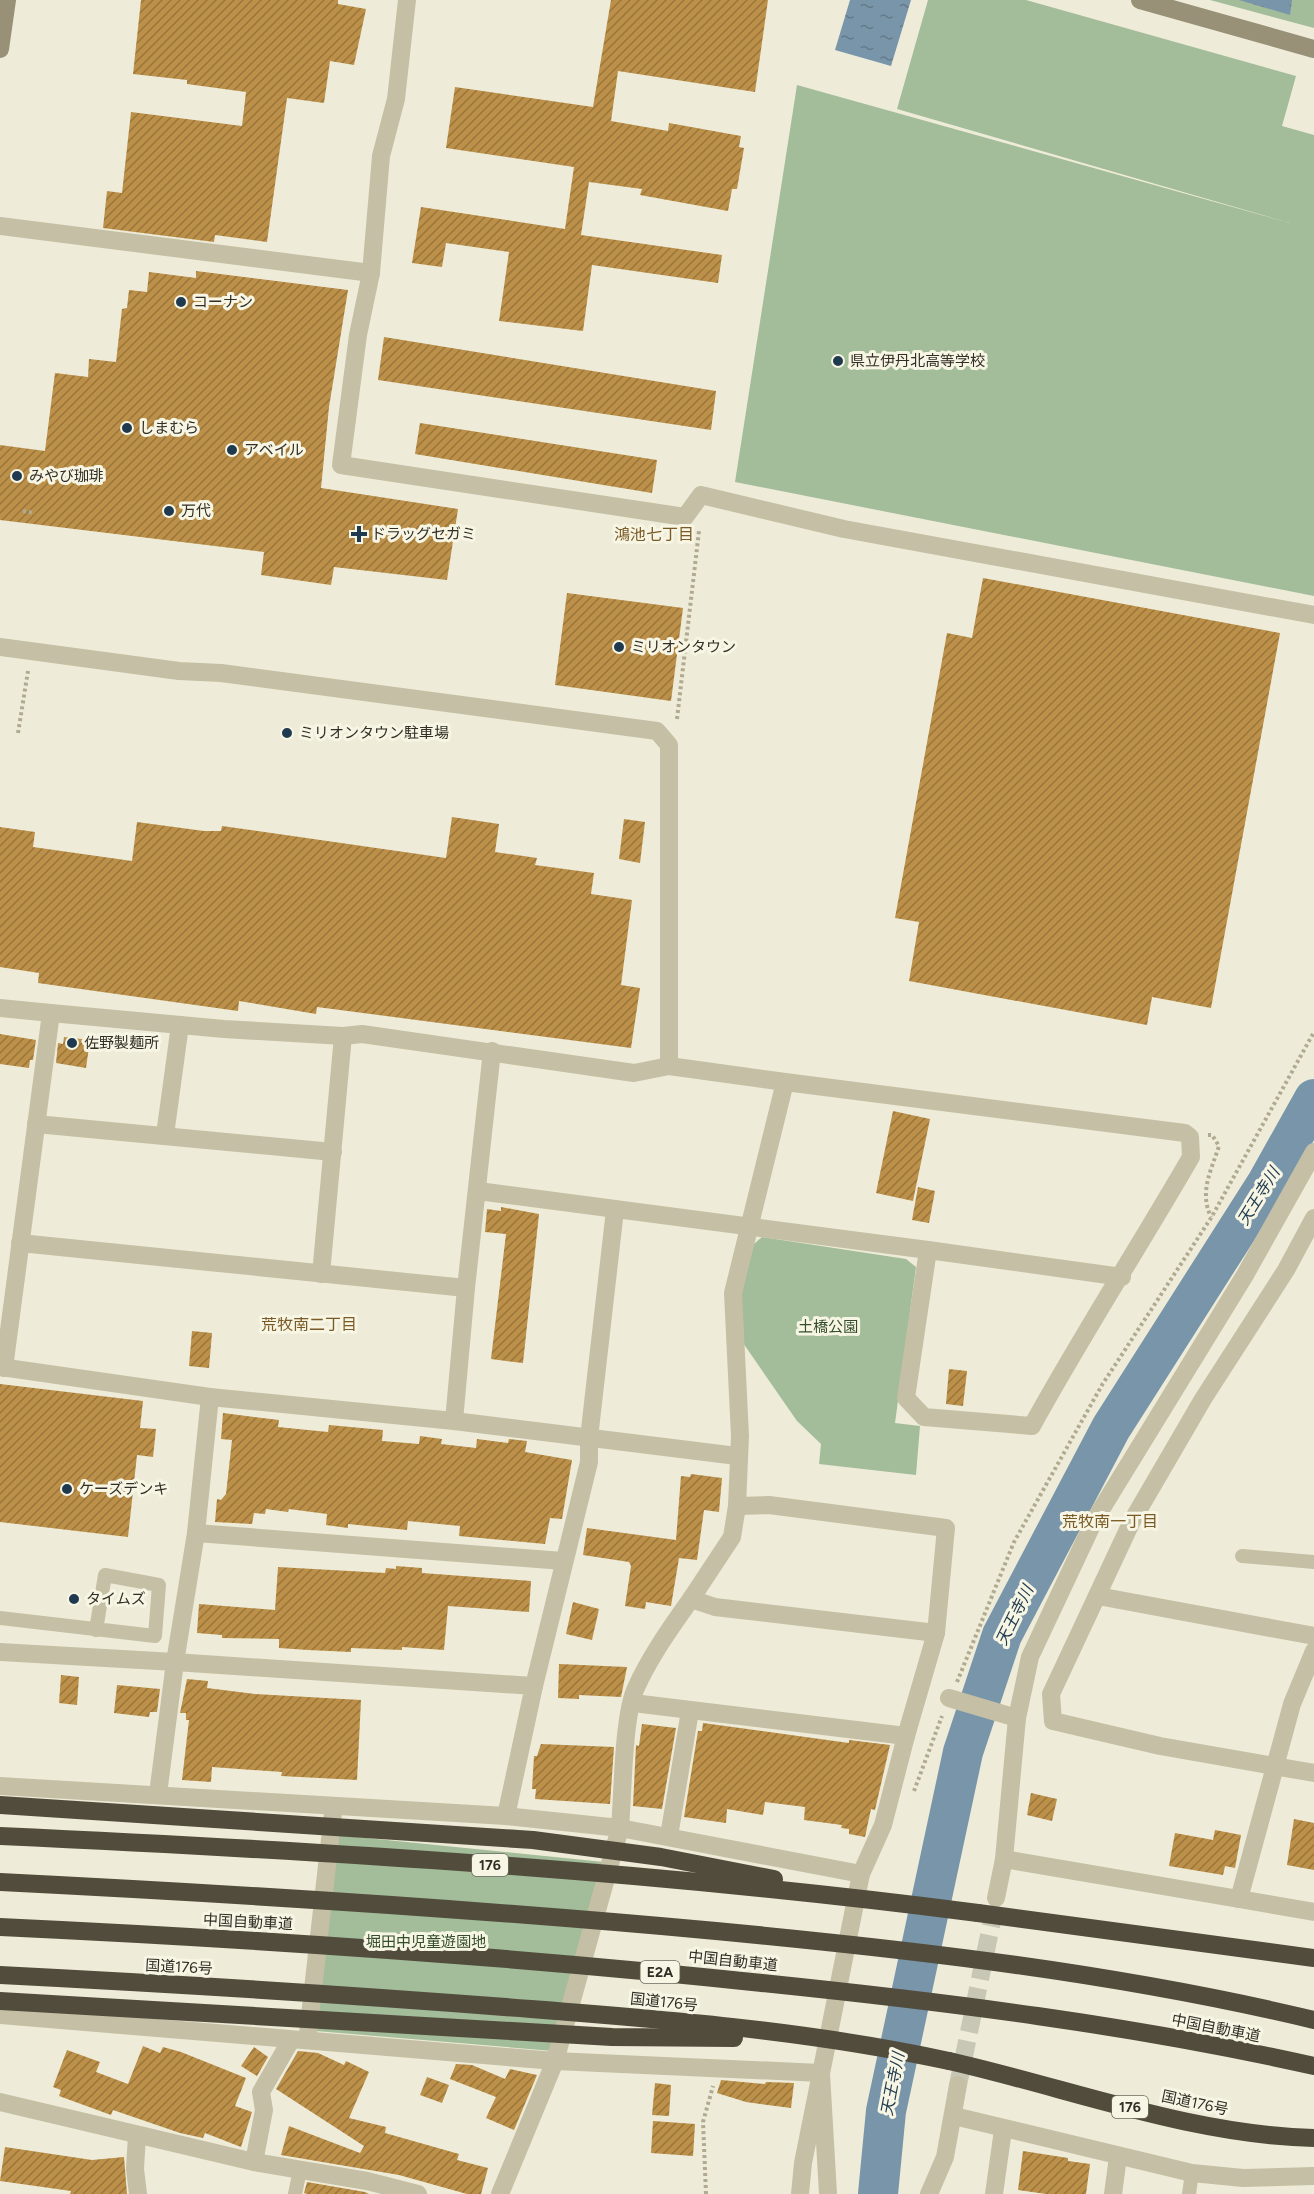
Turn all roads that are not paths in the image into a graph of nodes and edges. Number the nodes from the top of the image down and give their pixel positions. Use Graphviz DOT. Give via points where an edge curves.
graph roads {
  1 [pos="7,0"];
  2 [pos="407,0"];
  3 [pos="1140,0"];
  4 [pos="0,49"];
  5 [pos="1314,49"];
  6 [pos="0,226"];
  7 [pos="371,273"];
  8 [pos="1314,615"];
  9 [pos="0,647"];
  10 [pos="0,1008"];
  11 [pos="51,1013"];
  12 [pos="180,1025"];
  13 [pos="344,1036"];
  14 [pos="492,1052"];
  15 [pos="669,1066"];
  16 [pos="785,1082"];
  17 [pos="36,1124"];
  18 [pos="165,1135"];
  19 [pos="333,1152"];
  20 [pos="1314,1152"];
  21 [pos="478,1191"];
  22 [pos="615,1210"];
  23 [pos="1314,1218"];
  24 [pos="751,1228"];
  25 [pos="20,1242"];
  26 [pos="928,1250"];
  27 [pos="321,1274"];
  28 [pos="1122,1276"];
  29 [pos="466,1288"];
  30 [pos="2,1368"];
  31 [pos="210,1397"];
  32 [pos="454,1421"];
  33 [pos="589,1437"];
  34 [pos="737,1456"];
  35 [pos="737,1506"];
  36 [pos="196,1533"];
  37 [pos="1242,1556"];
  38 [pos="563,1561"];
  39 [pos="1314,1562"];
  40 [pos="1098,1596"];
  41 [pos="691,1599"];
  42 [pos="158,1612"];
  43 [pos="183,1615"];
  44 [pos="0,1618"];
  45 [pos="96,1630"];
  46 [pos="936,1633"];
  47 [pos="1314,1636"];
  48 [pos="1314,1651"];
  49 [pos="0,1652"];
  50 [pos="175,1662"];
  51 [pos="534,1686"];
  52 [pos="953,1699"];
  53 [pos="633,1703"];
  54 [pos="690,1711"];
  55 [pos="1011,1717"];
  56 [pos="906,1736"];
  57 [pos="1275,1766"];
  58 [pos="1314,1773"];
  59 [pos="0,1786"];
  60 [pos="158,1794"];
  61 [pos="0,1805"];
  62 [pos="334,1805"];
  63 [pos="506,1816"];
  64 [pos="620,1828"];
  65 [pos="0,1836"];
  66 [pos="669,1836"];
  67 [pos="1004,1858"];
  68 [pos="861,1874"];
  69 [pos="0,1882"];
  70 [pos="871,1899"];
  71 [pos="996,1899"];
  72 [pos="1239,1899"];
  73 [pos="1314,1912"];
  74 [pos="0,1927"];
  75 [pos="1314,1958"];
  76 [pos="0,1975"];
  77 [pos="0,2001"];
  78 [pos="0,2015"];
  79 [pos="1314,2020"];
  80 [pos="810,2036"];
  81 [pos="299,2041"];
  82 [pos="555,2061"];
  83 [pos="1314,2066"];
  84 [pos="821,2073"];
  85 [pos="958,2085"];
  86 [pos="0,2102"];
  87 [pos="954,2116"];
  88 [pos="1003,2130"];
  89 [pos="137,2135"];
  90 [pos="1314,2138"];
  91 [pos="1118,2157"];
  92 [pos="254,2162"];
  93 [pos="300,2170"];
  94 [pos="1192,2173"];
  95 [pos="1314,2176"];
  96 [pos="1230,2185"];
  97 [pos="337,2186"];
  98 [pos="138,2194"];
  99 [pos="296,2194"];
  100 [pos="418,2194"];
  101 [pos="500,2194"];
  102 [pos="800,2194"];
  103 [pos="828,2194"];
  104 [pos="929,2194"];
  105 [pos="994,2194"];
  106 [pos="1113,2194"];
  107 [pos="1189,2194"];
  1 -- 4 [label="street"];
  2 -- 7 [label="street" via="396,99 381,156"];
  3 -- 5 [label="street"];
  6 -- 7 [label="street"];
  7 -- 8 [label="street" via="340,465 685,518 701,495 844,529"];
  9 -- 15 [label="street" via="657,731 669,745"];
  10 -- 11 [label="street"];
  11 -- 12 [label="street"];
  11 -- 17 [label="street"];
  12 -- 13 [label="street"];
  12 -- 18 [label="street"];
  13 -- 14 [label="street"];
  13 -- 19 [label="street"];
  14 -- 15 [label="street" via="634,1073"];
  14 -- 21 [label="street"];
  15 -- 16 [label="street"];
  16 -- 24 [label="street" via="750,1215"];
  16 -- 28 [label="street" via="1185,1133 1191,1137 1191,1157"];
  17 -- 18 [label="street"];
  17 -- 25 [label="street"];
  18 -- 19 [label="street"];
  19 -- 27 [label="street"];
  20 -- 55 [label="street" via="1245,1275 1094,1521 1030,1657"];
  21 -- 22 [label="street"];
  21 -- 29 [label="street"];
  22 -- 24 [label="street"];
  22 -- 33 [label="street"];
  23 -- 40 [label="street" via="1131,1521"];
  24 -- 26 [label="street"];
  24 -- 34 [label="street" via="734,1293 740,1436"];
  25 -- 27 [label="street"];
  25 -- 30 [label="street"];
  26 -- 28 [label="street"];
  26 -- 28 [label="street" via="906,1398 924,1417 1032,1426 1068,1360"];
  27 -- 29 [label="street"];
  29 -- 32 [label="street"];
  30 -- 31 [label="street"];
  31 -- 32 [label="street"];
  31 -- 36 [label="street"];
  32 -- 33 [label="street"];
  33 -- 34 [label="street"];
  33 -- 38 [label="street" via="589,1462"];
  34 -- 35 [label="street"];
  35 -- 41 [label="street" via="732,1538"];
  35 -- 46 [label="street" via="769,1505 946,1528"];
  36 -- 38 [label="street"];
  36 -- 43 [label="street"];
  37 -- 39 [label="lane"];
  38 -- 51 [label="street"];
  40 -- 47 [label="street"];
  40 -- 57 [label="street" via="1051,1694 1053,1720 1160,1746"];
  41 -- 46 [label="street" via="715,1607"];
  41 -- 53 [label="street" via="634,1691"];
  42 -- 43 [label="lane"];
  42 -- 45 [label="lane" via="155,1636"];
  42 -- 45 [label="lane" via="159,1584 105,1575"];
  43 -- 50 [label="street"];
  44 -- 45 [label="lane"];
  46 -- 56 [label="street"];
  48 -- 57 [label="street" via="1292,1704"];
  49 -- 50 [label="street"];
  50 -- 51 [label="street"];
  50 -- 60 [label="street"];
  51 -- 63 [label="street"];
  52 -- 55 [label="street"];
  53 -- 54 [label="street"];
  53 -- 64 [label="street"];
  54 -- 56 [label="street"];
  54 -- 66 [label="street"];
  55 -- 67 [label="street"];
  56 -- 68 [label="street" via="883,1825"];
  57 -- 58 [label="street"];
  57 -- 72 [label="street"];
  59 -- 60 [label="street"];
  60 -- 62 [label="street"];
  61 -- 70 [label="highway, bridge" via="532,1839 661,1857"];
  62 -- 63 [label="street"];
  62 -- 81 [label="street"];
  63 -- 64 [label="street"];
  64 -- 66 [label="street"];
  64 -- 82 [label="street"];
  65 -- 70 [label="highway, 176, bridge" via="632,1875"];
  66 -- 68 [label="street"];
  67 -- 71 [label="street"];
  67 -- 72 [label="street"];
  68 -- 84 [label="street"];
  69 -- 79 [label="highway, 中国自動車道, bridge" via="362,1901 859,1945 1097,1979"];
  70 -- 75 [label="highway, 176, bridge"];
  72 -- 73 [label="street"];
  74 -- 83 [label="highway, 中国自動車道 / E2A, bridge" via="347,1946 638,1969 1020,2013"];
  76 -- 80 [label="highway, 国道176号 / 176, bridge" via="357,1995"];
  77 -- 80 [label="highway, bridge" via="612,2037"];
  78 -- 81 [label="street"];
  80 -- 90 [label="highway, 国道176号 / 176, bridge" via="878,2045 949,2061 1196,2123"];
  81 -- 82 [label="street"];
  81 -- 92 [label="street" via="261,2092 264,2110"];
  82 -- 84 [label="street"];
  82 -- 101 [label="street"];
  84 -- 102 [label="street"];
  84 -- 103 [label="street"];
  85 -- 87 [label="street"];
  86 -- 89 [label="street"];
  87 -- 88 [label="street"];
  87 -- 104 [label="street" via="945,2157"];
  88 -- 91 [label="street"];
  88 -- 105 [label="street"];
  89 -- 92 [label="street"];
  89 -- 98 [label="street"];
  91 -- 94 [label="street"];
  91 -- 106 [label="street"];
  92 -- 93 [label="street"];
  93 -- 97 [label="street"];
  93 -- 99 [label="lane"];
  94 -- 96 [label="street"];
  94 -- 107 [label="lane"];
  95 -- 96 [label="street"];
  97 -- 100 [label="street" via="367,2181"];
}
